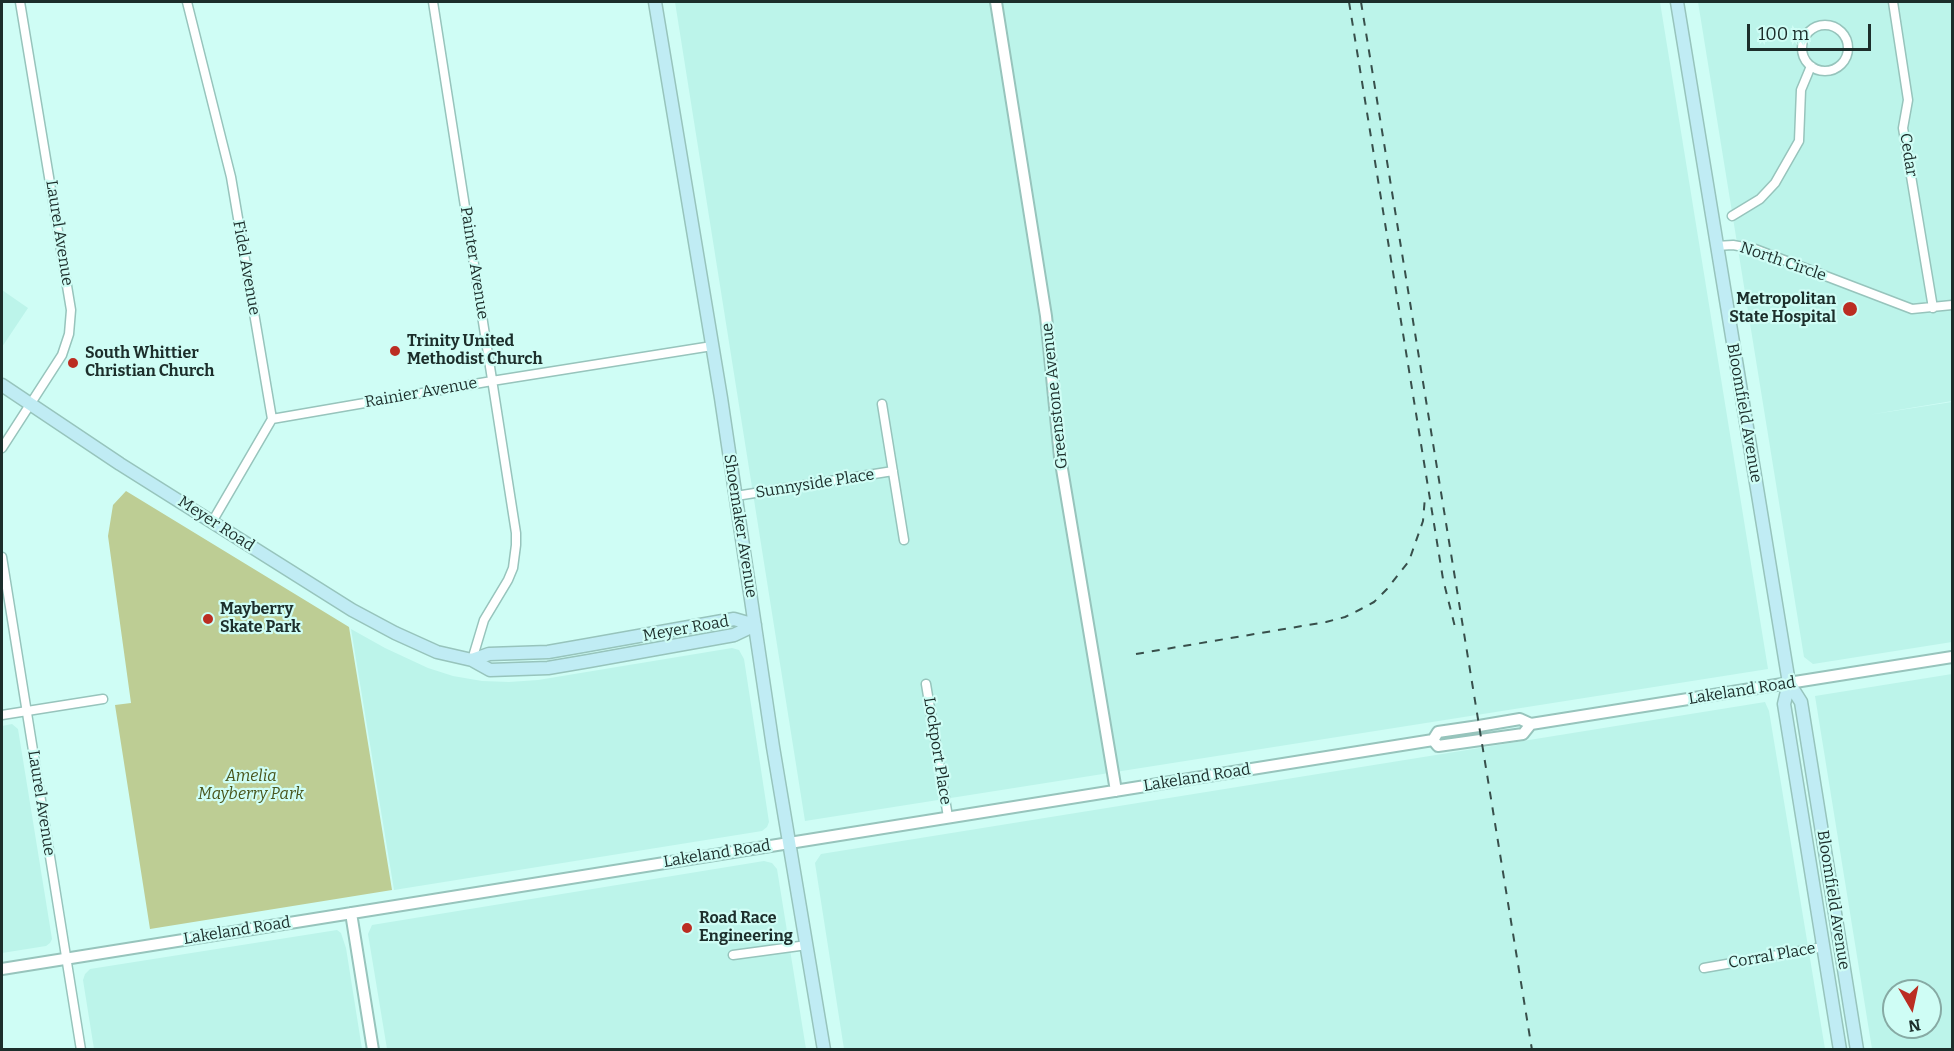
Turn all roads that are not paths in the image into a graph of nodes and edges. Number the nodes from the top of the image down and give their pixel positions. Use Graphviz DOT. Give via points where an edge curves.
graph roads {
  1 [pos="20,2"];
  2 [pos="187,2"];
  3 [pos="433,2"];
  4 [pos="655,2"];
  5 [pos="996,2"];
  6 [pos="1677,2"];
  7 [pos="1893,2"];
  8 [pos="1811,66"];
  9 [pos="1732,216"];
  10 [pos="1716,246"];
  11 [pos="1953,305"];
  12 [pos="1933,308"];
  13 [pos="712,346"];
  14 [pos="492,381"];
  15 [pos="2,385"];
  16 [pos="29,404"];
  17 [pos="882,404"];
  18 [pos="272,419"];
  19 [pos="2,448"];
  20 [pos="893,471"];
  21 [pos="736,496"];
  22 [pos="212,522"];
  23 [pos="904,540"];
  24 [pos="2,557"];
  25 [pos="755,625"];
  26 [pos="588,645"];
  27 [pos="1953,657"];
  28 [pos="472,660"];
  29 [pos="589,661"];
  30 [pos="1789,683"];
  31 [pos="926,684"];
  32 [pos="103,699"];
  33 [pos="27,711"];
  34 [pos="2,715"];
  35 [pos="1116,790"];
  36 [pos="948,818"];
  37 [pos="790,843"];
  38 [pos="351,913"];
  39 [pos="1840,944"];
  40 [pos="807,945"];
  41 [pos="1823,947"];
  42 [pos="733,955"];
  43 [pos="66,958"];
  44 [pos="1704,968"];
  45 [pos="2,969"];
  46 [pos="81,1050"];
  47 [pos="373,1050"];
  48 [pos="824,1050"];
  49 [pos="1840,1050"];
  50 [pos="1857,1050"];
  1 -- 16 [label="street, Laurel Avenue" via="71,310 62,355"];
  2 -- 18 [label="street, Fidel Avenue" via="231,177"];
  3 -- 14 [label="street, Painter Avenue"];
  4 -- 13 [label="main road, Shoemaker Avenue"];
  5 -- 35 [label="street, Greenstone Avenue" via="1046,316 1060,457"];
  6 -- 10 [label="main road, Bloomfield Avenue"];
  7 -- 12 [label="street, Cedar" via="1908,100 1903,128"];
  8 -- 8 [label="street" via="1824,71 1843,63 1848,43 1839,30 1824,25 1805,37 1803,52"];
  8 -- 9 [label="street" via="1801,90 1799,141 1761,199"];
  10 -- 12 [label="street, North Circle" via="1755,249 1912,309"];
  10 -- 30 [label="main road, Bloomfield Avenue"];
  11 -- 12 [label="street, North Circle"];
  13 -- 14 [label="street, Rainier Avenue"];
  13 -- 21 [label="main road, Shoemaker Avenue"];
  14 -- 18 [label="street, Rainier Avenue"];
  14 -- 28 [label="street, Painter Avenue" via="516,545 513,568 484,620"];
  15 -- 16 [label="main road, Meyer Road"];
  16 -- 19 [label="street, Laurel Avenue"];
  16 -- 22 [label="main road, Meyer Road"];
  17 -- 20 [label="street, Sunnyside Place"];
  18 -- 22 [label="street"];
  20 -- 21 [label="street, Sunnyside Place"];
  20 -- 23 [label="street, Sunnyside Place"];
  21 -- 25 [label="main road, Shoemaker Avenue"];
  22 -- 28 [label="main road, Meyer Road" via="395,633 437,652"];
  24 -- 33 [label="street, Laurel Avenue"];
  25 -- 26 [label="main road, Meyer Road" via="734,619"];
  25 -- 29 [label="main road, Meyer Road" via="734,635"];
  25 -- 37 [label="main road, Shoemaker Avenue"];
  26 -- 28 [label="main road, Meyer Road" via="548,652 489,654"];
  26 -- 29 [label="main road"];
  27 -- 30 [label="street, Lakeland Road"];
  28 -- 29 [label="main road, Meyer Road" via="490,670 548,668"];
  30 -- 35 [label="street, Lakeland Road" via="1531,724 1523,734 1438,746 1433,740"];
  30 -- 39 [label="main road, Bloomfield Avenue" via="1801,702"];
  30 -- 41 [label="main road, Bloomfield Avenue" via="1784,704"];
  31 -- 36 [label="street, Lockport Place"];
  32 -- 33 [label="street"];
  33 -- 34 [label="street"];
  33 -- 43 [label="street, Laurel Avenue"];
  35 -- 36 [label="street, Lakeland Road"];
  36 -- 37 [label="street, Lakeland Road"];
  37 -- 38 [label="street, Lakeland Road"];
  37 -- 40 [label="main road, Shoemaker Avenue"];
  38 -- 43 [label="street, Lakeland Road"];
  38 -- 47 [label="street"];
  39 -- 41 [label="main road, Corral Place"];
  39 -- 50 [label="main road, Bloomfield Avenue"];
  40 -- 42 [label="street"];
  40 -- 48 [label="main road, Shoemaker Avenue"];
  41 -- 44 [label="street, Corral Place"];
  41 -- 49 [label="main road, Bloomfield Avenue"];
  43 -- 45 [label="street, Lakeland Road"];
  43 -- 46 [label="street, Laurel Avenue"];
}
